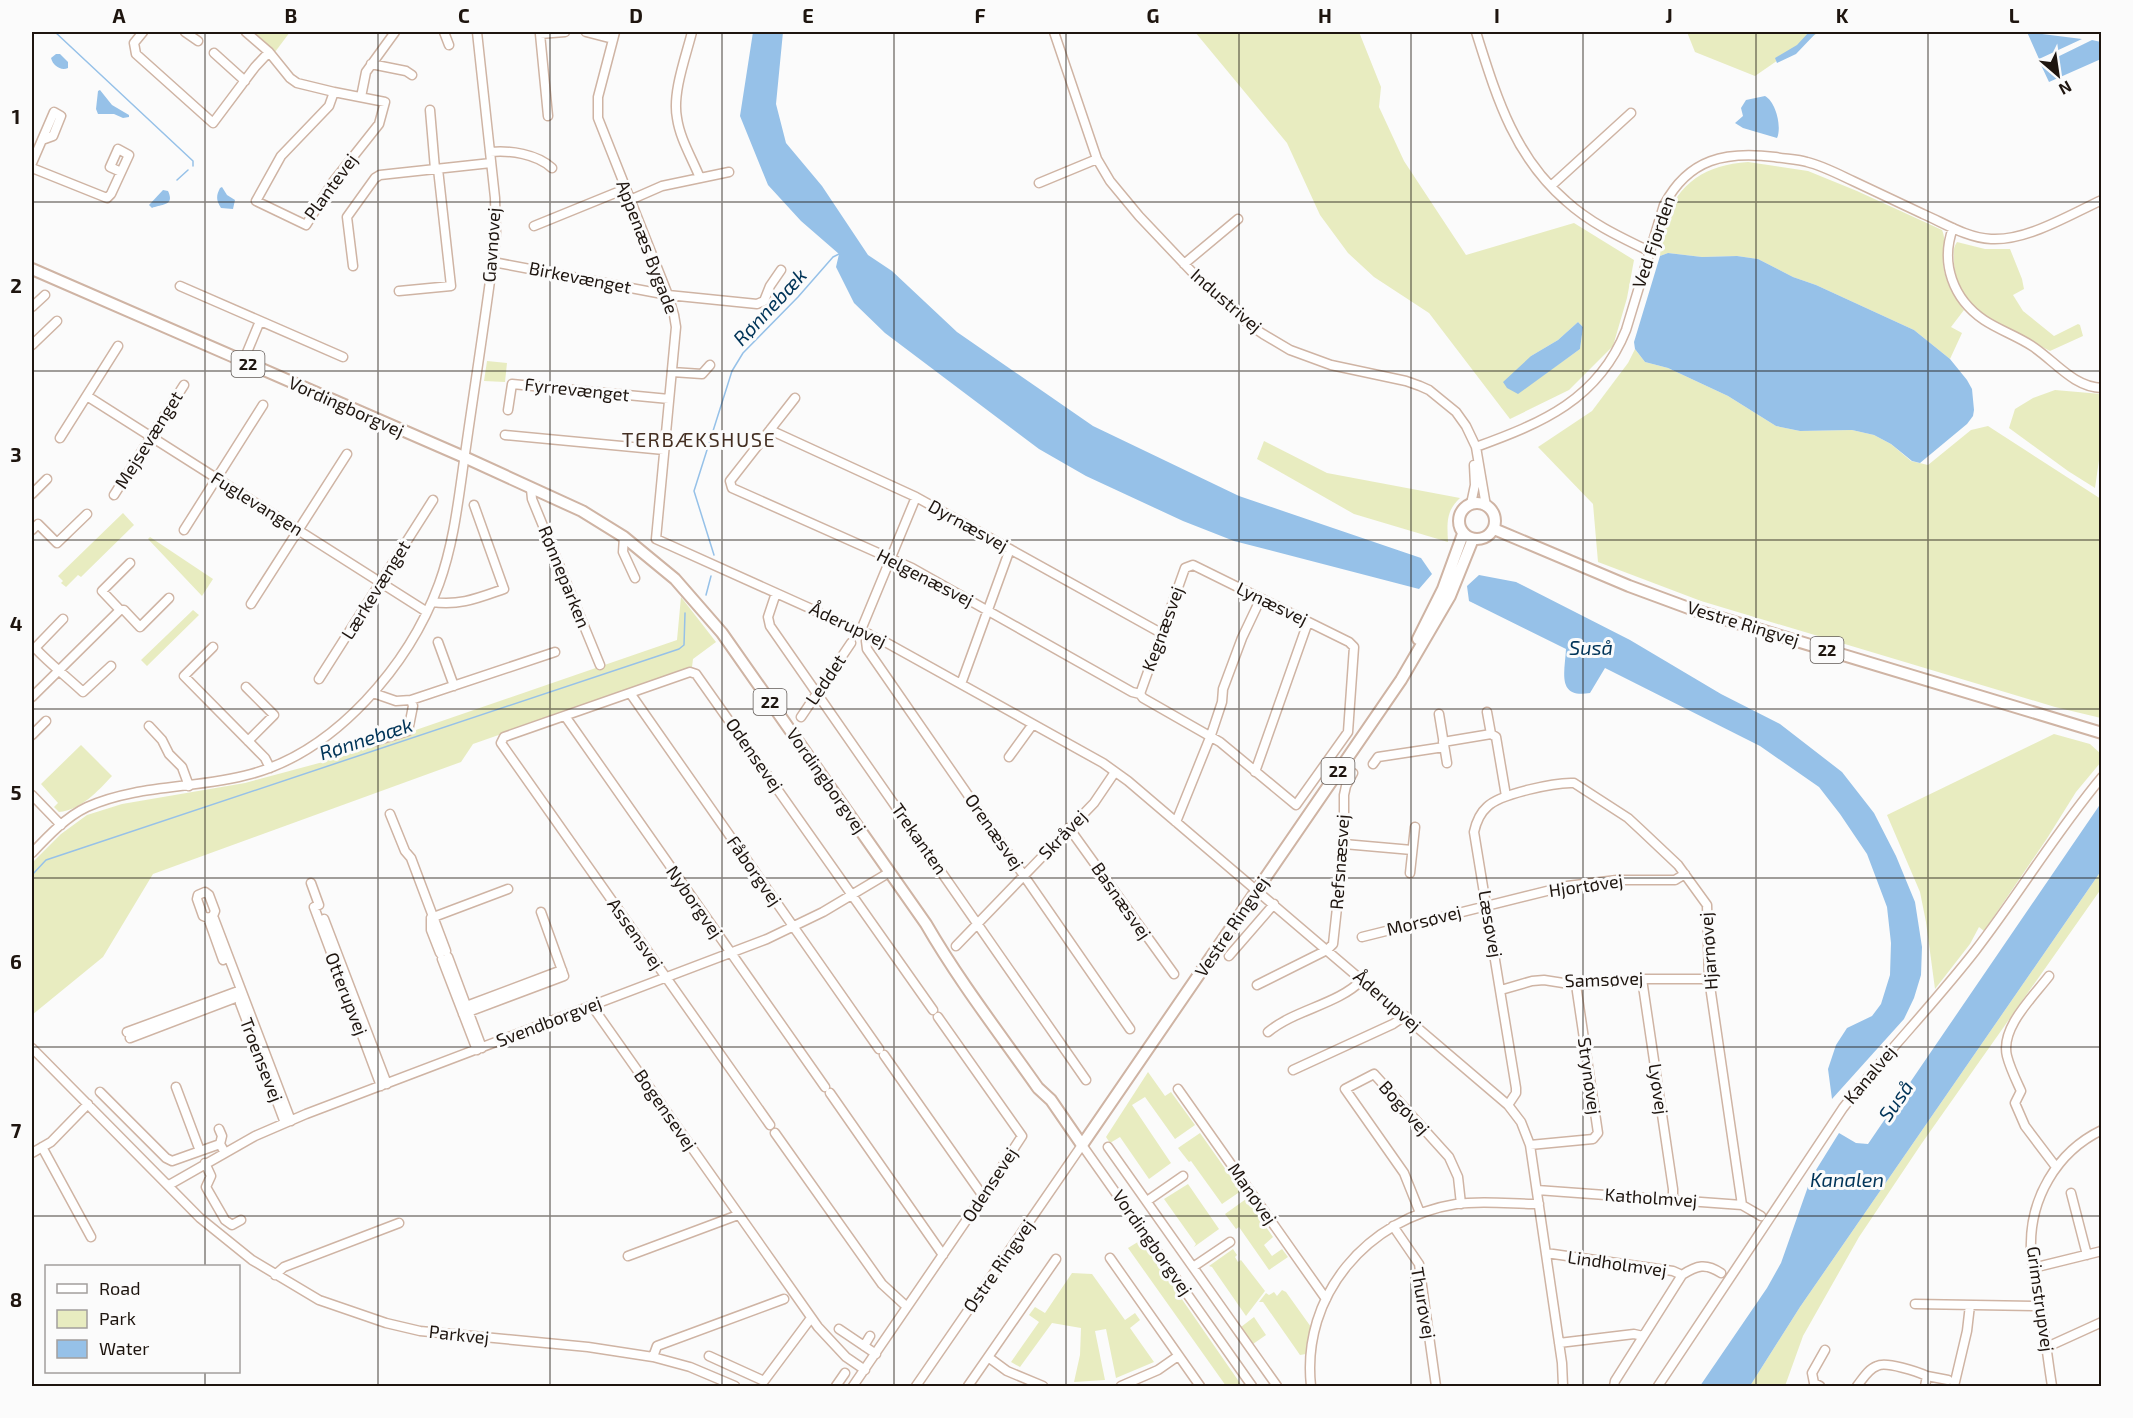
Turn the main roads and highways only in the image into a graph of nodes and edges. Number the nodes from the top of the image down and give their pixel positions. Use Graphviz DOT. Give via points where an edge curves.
graph roads {
  1 [pos="32,268"];
  2 [pos="1494,529"];
  3 [pos="1468,537"];
  4 [pos="2102,733"];
  5 [pos="1082,1145"];
  1 -- 5 [label="main road, Vordingborgvej / 22" via="582,511 624,537 675,579 722,633 926,924 1046,1086 1051,1100"];
  2 -- 3 [label="main road" via="1483,539"];
  2 -- 3 [label="main road, 22" via="1495,519 1486,506 1471,504 1459,517 1460,529"];
  2 -- 4 [label="main road, Vestre Ringvej / 22" via="1694,610"];
  3 -- 5 [label="main road, Vestre Ringvej / 22" via="1450,596 1401,680"];
}
